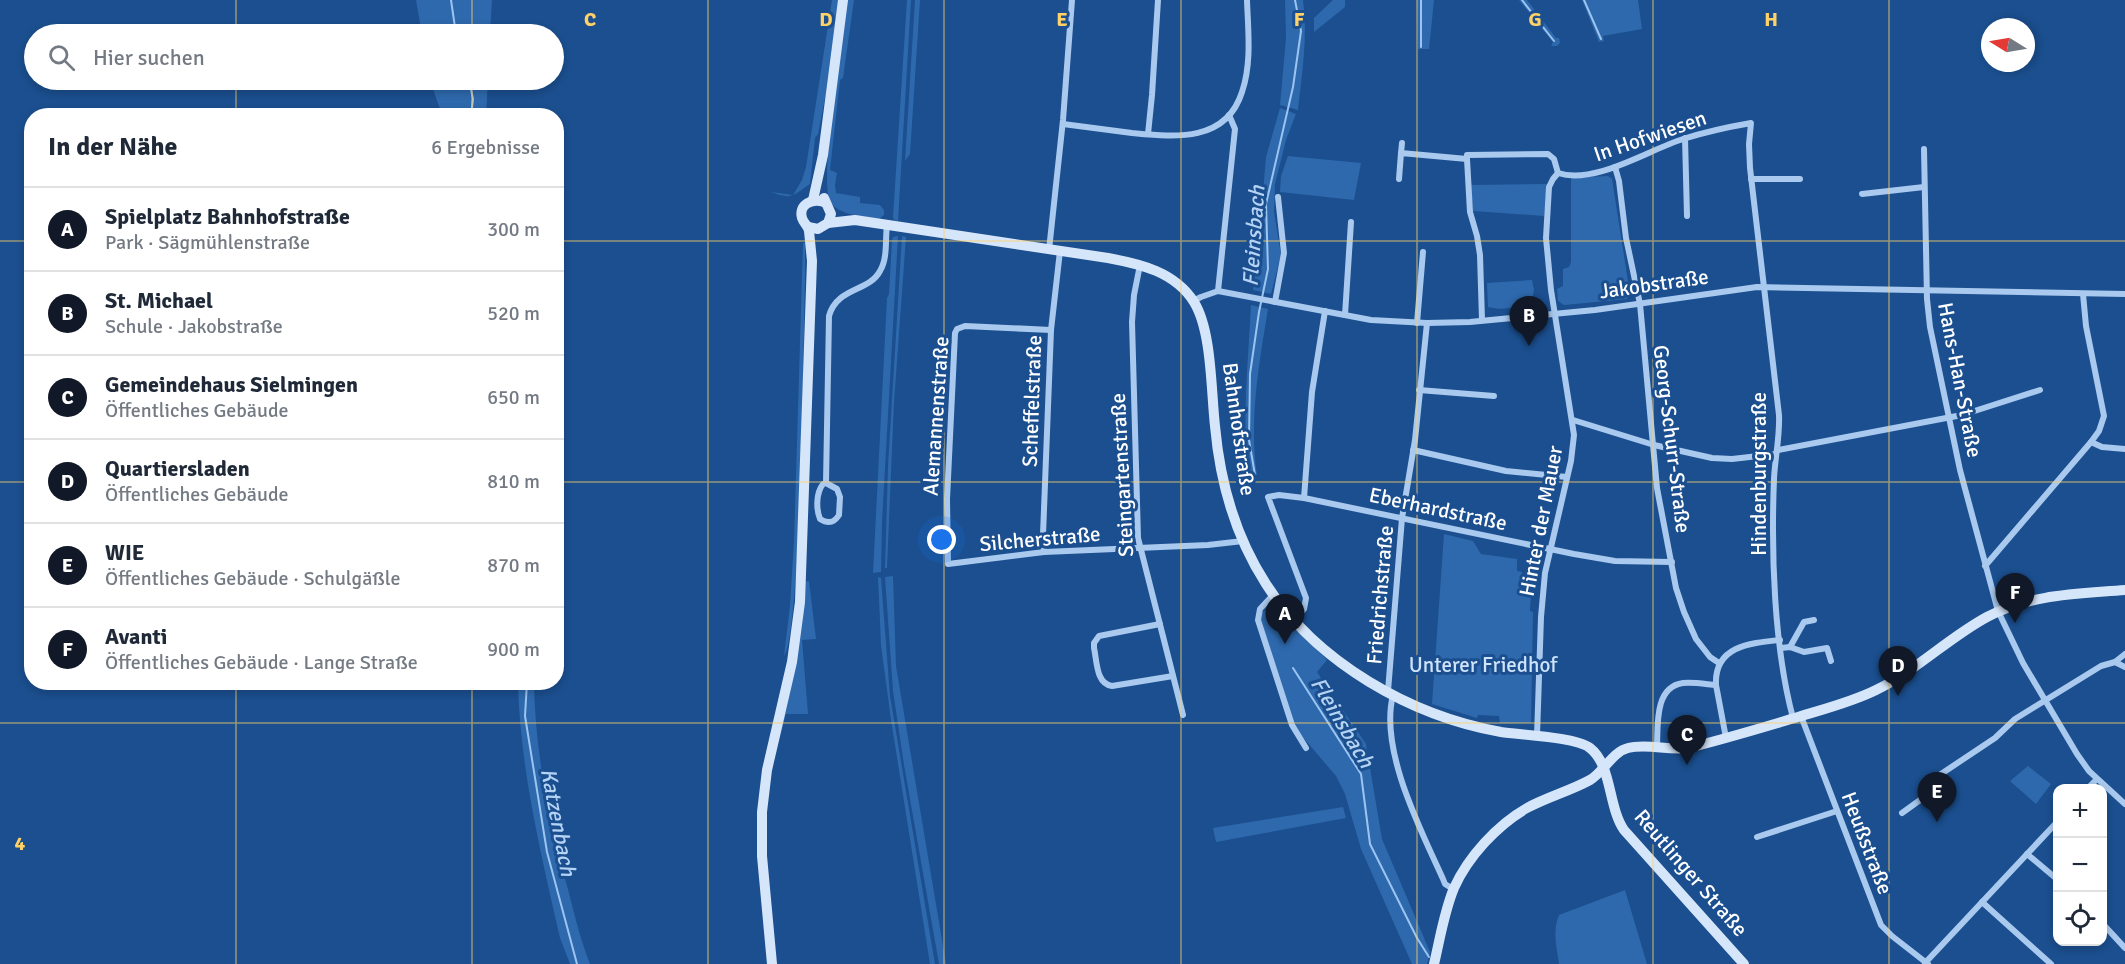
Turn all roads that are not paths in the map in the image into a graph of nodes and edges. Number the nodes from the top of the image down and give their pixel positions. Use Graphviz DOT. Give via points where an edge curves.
graph roads {
  1 [pos="843,0"];
  2 [pos="1072,0"];
  3 [pos="1158,0"];
  4 [pos="1247,0"];
  5 [pos="1229,115"];
  6 [pos="1751,123"];
  7 [pos="1063,124"];
  8 [pos="1148,134"];
  9 [pos="1685,138"];
  10 [pos="1402,142"];
  11 [pos="1924,149"];
  12 [pos="1401,153"];
  13 [pos="1467,159"];
  14 [pos="1615,166"];
  15 [pos="1558,172"];
  16 [pos="1399,179"];
  17 [pos="1800,179"];
  18 [pos="1751,180"];
  19 [pos="1924,187"];
  20 [pos="1862,194"];
  21 [pos="1278,197"];
  22 [pos="822,204"];
  23 [pos="1687,216"];
  24 [pos="853,220"];
  25 [pos="1351,222"];
  26 [pos="825,225"];
  27 [pos="887,225"];
  28 [pos="808,227"];
  29 [pos="1054,251"];
  30 [pos="1423,252"];
  31 [pos="812,261"];
  32 [pos="1140,265"];
  33 [pos="1765,287"];
  34 [pos="1926,290"];
  35 [pos="1218,291"];
  36 [pos="2083,294"];
  37 [pos="2125,294"];
  38 [pos="1194,301"];
  39 [pos="1273,302"];
  40 [pos="1640,304"];
  41 [pos="1325,311"];
  42 [pos="1555,313"];
  43 [pos="1345,315"];
  44 [pos="1482,320"];
  45 [pos="1417,323"];
  46 [pos="1427,323"];
  47 [pos="1051,330"];
  48 [pos="1419,390"];
  49 [pos="2040,390"];
  50 [pos="1494,396"];
  51 [pos="1948,418"];
  52 [pos="1573,420"];
  53 [pos="2091,442"];
  54 [pos="1654,445"];
  55 [pos="2125,449"];
  56 [pos="1413,450"];
  57 [pos="1777,452"];
  58 [pos="1567,477"];
  59 [pos="826,483"];
  60 [pos="1304,498"];
  61 [pos="1402,518"];
  62 [pos="1243,541"];
  63 [pos="1139,548"];
  64 [pos="1550,550"];
  65 [pos="1044,552"];
  66 [pos="1672,562"];
  67 [pos="948,564"];
  68 [pos="1985,566"];
  69 [pos="2125,590"];
  70 [pos="1273,595"];
  71 [pos="1998,612"];
  72 [pos="1294,620"];
  73 [pos="1814,620"];
  74 [pos="1160,624"];
  75 [pos="1780,640"];
  76 [pos="1790,647"];
  77 [pos="1781,648"];
  78 [pos="2125,654"];
  79 [pos="1831,661"];
  80 [pos="2115,662"];
  81 [pos="1719,663"];
  82 [pos="2125,667"];
  83 [pos="1173,676"];
  84 [pos="1716,685"];
  85 [pos="1391,693"];
  86 [pos="2045,702"];
  87 [pos="1183,716"];
  88 [pos="1797,717"];
  89 [pos="1537,737"];
  90 [pos="1726,738"];
  91 [pos="1657,747"];
  92 [pos="1305,748"];
  93 [pos="1604,770"];
  94 [pos="2097,779"];
  95 [pos="2092,784"];
  96 [pos="2125,804"];
  97 [pos="1837,811"];
  98 [pos="1902,813"];
  99 [pos="2053,826"];
  100 [pos="1756,837"];
  101 [pos="2027,854"];
  102 [pos="2053,876"];
  103 [pos="1454,889"];
  104 [pos="1982,902"];
  105 [pos="2107,928"];
  106 [pos="2125,948"];
  107 [pos="1926,963"];
  108 [pos="772,964"];
  109 [pos="1434,964"];
  110 [pos="1744,964"];
  111 [pos="2051,964"];
  1 -- 22 [label="main road" via="821,168"];
  2 -- 7 [label="street, Scheffelstraße"];
  3 -- 8 [label="street"];
  4 -- 5 [label="street" via="1245,80"];
  5 -- 8 [label="street" via="1196,134"];
  5 -- 35 [label="street" via="1235,129"];
  6 -- 9 [label="street, In Hofwiesen"];
  6 -- 18 [label="street, Hindenburgstraße"];
  7 -- 8 [label="street"];
  7 -- 29 [label="street, Scheffelstraße"];
  9 -- 14 [label="street, In Hofwiesen"];
  9 -- 23 [label="street"];
  10 -- 12 [label="street"];
  11 -- 19 [label="street, Hans-Han-Straße"];
  12 -- 13 [label="street"];
  12 -- 16 [label="street"];
  13 -- 15 [label="street" via="1467,155 1548,154"];
  13 -- 44 [label="street" via="1470,212 1480,258"];
  14 -- 15 [label="street, In Hofwiesen" via="1591,174"];
  14 -- 40 [label="street, Georg-Schurr-Straße"];
  15 -- 42 [label="street, Hinter der Mauer" via="1549,187 1546,238"];
  17 -- 18 [label="street"];
  18 -- 33 [label="street, Hindenburgstraße"];
  19 -- 20 [label="street"];
  19 -- 34 [label="street, Hans-Han-Straße"];
  21 -- 39 [label="street" via="1284,254"];
  22 -- 24 [label="main road, Bahnhofstraße"];
  22 -- 26 [label="main road"];
  22 -- 28 [label="main road" via="807,203 802,213"];
  24 -- 26 [label="main road, Bahnhofstraße"];
  24 -- 27 [label="main road, Bahnhofstraße"];
  25 -- 43 [label="street"];
  26 -- 28 [label="main road"];
  26 -- 31 [label="main road"];
  27 -- 29 [label="main road, Bahnhofstraße"];
  27 -- 59 [label="street" via="881,270 875,278 838,299 829,316"];
  28 -- 31 [label="main road"];
  29 -- 32 [label="main road, Bahnhofstraße"];
  29 -- 47 [label="street, Scheffelstraße"];
  30 -- 45 [label="street"];
  31 -- 108 [label="main road" via="800,602 762,819"];
  32 -- 38 [label="main road, Bahnhofstraße" via="1174,280"];
  32 -- 63 [label="street, Steingartenstraße" via="1132,322"];
  33 -- 34 [label="street, Jakobstraße"];
  33 -- 40 [label="street, Jakobstraße"];
  33 -- 57 [label="street, Hindenburgstraße" via="1779,415"];
  34 -- 36 [label="street, Jakobstraße"];
  34 -- 51 [label="street, Hans-Han-Straße"];
  35 -- 38 [label="street"];
  35 -- 39 [label="street, Jakobstraße"];
  36 -- 37 [label="street, Jakobstraße"];
  36 -- 53 [label="street" via="2104,416"];
  38 -- 62 [label="main road, Bahnhofstraße" via="1204,331 1224,485"];
  39 -- 41 [label="street, Jakobstraße"];
  40 -- 42 [label="street, Jakobstraße"];
  40 -- 54 [label="street, Georg-Schurr-Straße"];
  41 -- 43 [label="street, Jakobstraße"];
  41 -- 60 [label="street" via="1313,382"];
  42 -- 44 [label="street, Jakobstraße"];
  42 -- 52 [label="street, Hinter der Mauer"];
  43 -- 45 [label="street, Jakobstraße"];
  44 -- 46 [label="street, Jakobstraße"];
  45 -- 46 [label="street, Jakobstraße"];
  46 -- 48 [label="street, Friedrichstraße"];
  47 -- 65 [label="street, Scheffelstraße"];
  47 -- 67 [label="street, Alemannenstraße" via="957,328 947,499"];
  48 -- 50 [label="street"];
  48 -- 56 [label="street, Friedrichstraße"];
  49 -- 51 [label="street"];
  51 -- 57 [label="street"];
  51 -- 68 [label="street, Hans-Han-Straße"];
  52 -- 54 [label="street"];
  52 -- 58 [label="street, Hinter der Mauer"];
  53 -- 55 [label="street"];
  53 -- 68 [label="street"];
  54 -- 57 [label="street" via="1722,460"];
  54 -- 66 [label="street, Georg-Schurr-Straße" via="1657,488"];
  56 -- 58 [label="street" via="1499,470"];
  56 -- 61 [label="street, Friedrichstraße"];
  57 -- 75 [label="street, Hindenburgstraße" via="1774,539"];
  58 -- 64 [label="street, Hinter der Mauer"];
  59 -- 59 [label="street" via="818,491 818,512 820,519 828,522 839,515 840,497 837,489"];
  60 -- 61 [label="street, Eberhardstraße"];
  60 -- 72 [label="street, Eberhardstraße" via="1268,497 1306,598 1304,609"];
  61 -- 64 [label="street, Eberhardstraße"];
  61 -- 85 [label="street, Friedrichstraße"];
  62 -- 63 [label="street, Silcherstraße"];
  62 -- 70 [label="main road, Bahnhofstraße"];
  63 -- 65 [label="street, Silcherstraße"];
  63 -- 74 [label="street, Steingartenstraße"];
  64 -- 66 [label="street, Eberhardstraße" via="1615,561"];
  64 -- 89 [label="street, Hinter der Mauer" via="1541,617"];
  65 -- 67 [label="street, Silcherstraße"];
  66 -- 81 [label="street, Georg-Schurr-Straße" via="1679,600 1690,628 1703,649"];
  68 -- 71 [label="street, Hans-Han-Straße"];
  69 -- 71 [label="main road" via="2040,598"];
  70 -- 72 [label="main road, Bahnhofstraße"];
  70 -- 92 [label="street" via="1260,609 1258,620 1292,725"];
  71 -- 86 [label="street, Hans-Han-Straße"];
  71 -- 88 [label="main road" via="1876,690"];
  72 -- 85 [label="main road, Bahnhofstraße" via="1333,656"];
  73 -- 76 [label="street" via="1804,622"];
  74 -- 83 [label="street, Steingartenstraße"];
  74 -- 83 [label="street" via="1099,636 1094,643 1099,675 1103,684 1112,686"];
  75 -- 77 [label="street, Hindenburgstraße"];
  75 -- 81 [label="street" via="1745,645"];
  76 -- 77 [label="street"];
  76 -- 79 [label="street" via="1804,652 1827,648"];
  77 -- 88 [label="street, Hindenburgstraße"];
  78 -- 80 [label="street"];
  80 -- 82 [label="street"];
  80 -- 86 [label="street" via="2101,666"];
  81 -- 84 [label="street"];
  83 -- 87 [label="street, Steingartenstraße"];
  84 -- 90 [label="street"];
  84 -- 91 [label="street" via="1680,683 1668,689 1663,695"];
  85 -- 89 [label="main road, Bahnhofstraße" via="1453,720"];
  85 -- 103 [label="street, Friedrichstraße" via="1391,734 1406,793 1445,884"];
  86 -- 94 [label="street, Hans-Han-Straße"];
  86 -- 98 [label="street" via="2015,719 1995,738 1941,774 1927,795"];
  88 -- 90 [label="main road"];
  88 -- 97 [label="street, Heußstraße"];
  89 -- 93 [label="main road, Bahnhofstraße" via="1586,745"];
  90 -- 91 [label="main road" via="1680,749"];
  91 -- 93 [label="main road" via="1625,749"];
  93 -- 103 [label="main road" via="1509,821 1482,846"];
  93 -- 110 [label="main road, Reutlinger Straße" via="1624,830"];
  94 -- 95 [label="street"];
  94 -- 96 [label="street, Hans-Han-Straße"];
  97 -- 100 [label="street"];
  97 -- 107 [label="street, Heußstraße" via="1881,925"];
  99 -- 101 [label="street"];
  101 -- 102 [label="street"];
  101 -- 104 [label="street"];
  103 -- 109 [label="main road"];
  104 -- 107 [label="street"];
  104 -- 111 [label="street"];
  105 -- 106 [label="street"];
}
